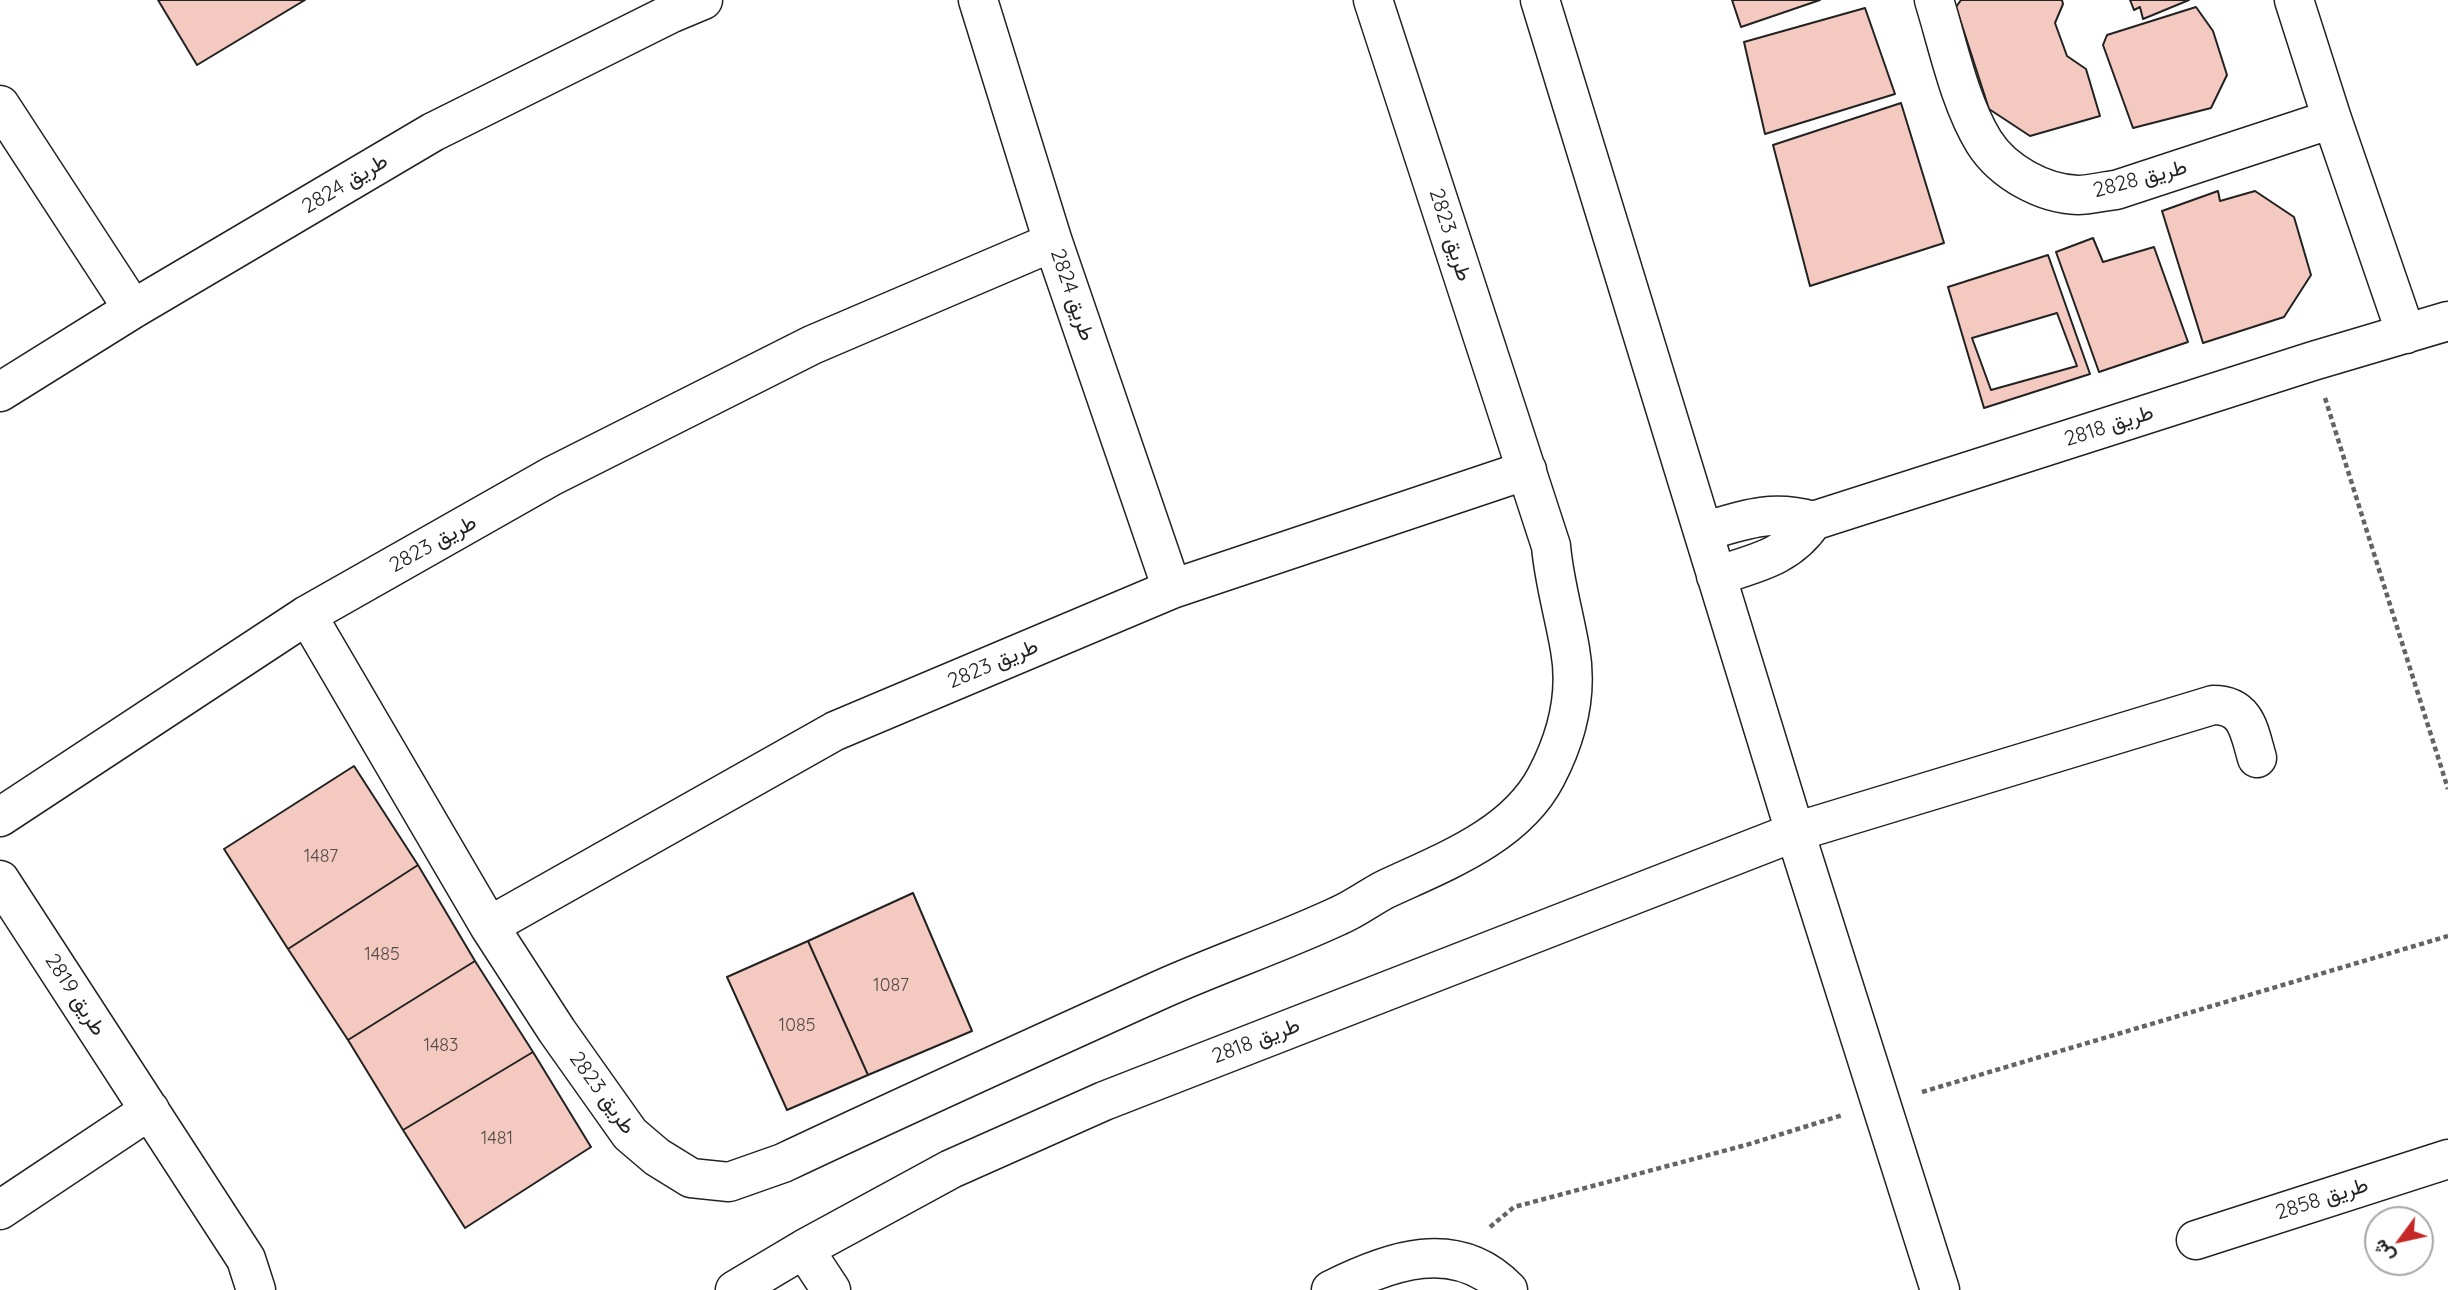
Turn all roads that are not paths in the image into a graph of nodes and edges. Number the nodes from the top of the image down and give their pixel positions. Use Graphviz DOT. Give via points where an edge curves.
graph roads {
  1 [pos="703,0"];
  2 [pos="978,0"];
  3 [pos="1374,0"];
  4 [pos="1540,0"];
  5 [pos="1934,0"];
  6 [pos="2294,0"];
  7 [pos="0,105"];
  8 [pos="2332,119"];
  9 [pos="1053,242"];
  10 [pos="133,309"];
  11 [pos="2448,321"];
  12 [pos="2406,334"];
  13 [pos="0,392"];
  14 [pos="1527,470"];
  15 [pos="1813,521"];
  16 [pos="1703,532"];
  17 [pos="1716,576"];
  18 [pos="1172,589"];
  19 [pos="307,615"];
  20 [pos="2257,758"];
  21 [pos="0,817"];
  22 [pos="1795,832"];
  23 [pos="0,880"];
  24 [pos="489,926"];
  25 [pos="150,1110"];
  26 [pos="2448,1159"];
  27 [pos="0,1210"];
  28 [pos="2196,1240"];
  29 [pos="804,1249"];
  30 [pos="251,1274"];
  31 [pos="280,1290"];
  32 [pos="735,1290"];
  33 [pos="831,1290"];
  34 [pos="1331,1290"];
  35 [pos="1508,1290"];
  36 [pos="1940,1290"];
  1 -- 10 [label="street, طريق 2824" via="433,132"];
  2 -- 9 [label="street, طريق 2824"];
  3 -- 14 [label="street, طريق 2823"];
  4 -- 16 [label="street"];
  5 -- 8 [label="street, طريق 2828" via="1968,110 1985,143 2010,170 2042,188 2079,195 2116,190"];
  6 -- 8 [label="street"];
  7 -- 10 [label="street"];
  8 -- 12 [label="street"];
  9 -- 18 [label="street, طريق 2824"];
  9 -- 19 [label="street, طريق 2823" via="811,345 552,476"];
  10 -- 13 [label="street, طريق 2824"];
  11 -- 12 [label="street, طريق 2818"];
  12 -- 15 [label="street, طريق 2818"];
  14 -- 18 [label="street, طريق 2823"];
  14 -- 24 [label="street, طريق 2823" via="1551,546 1581,601 1592,645 1592,723 1583,756 1547,816 1494,863 1437,891 1341,915 1164,988 783,1163 729,1182 691,1178 630,1134"];
  15 -- 16 [label="street, طريق 2818" via="1788,515 1760,516"];
  15 -- 17 [label="street, طريق 2818" via="1803,536 1774,557"];
  16 -- 17 [label="street"];
  17 -- 22 [label="street"];
  18 -- 24 [label="street, طريق 2823" via="835,731"];
  19 -- 21 [label="street, طريق 2823"];
  19 -- 24 [label="street, طريق 2823"];
  20 -- 22 [label="street, طريق 2818" via="2236,710 2213,705"];
  22 -- 29 [label="street, طريق 2818" via="1104,1101 951,1169"];
  22 -- 36 [label="street"];
  23 -- 25 [label="street, طريق 2819"];
  25 -- 27 [label="street"];
  25 -- 30 [label="street, طريق 2819"];
  26 -- 28 [label="street, طريق 2858"];
  29 -- 32 [label="street, طريق 2818"];
  29 -- 33 [label="street"];
  30 -- 31 [label="street, طريق 2819"];
  34 -- 35 [label="street" via="1360,1276 1425,1257 1477,1266"];
}
